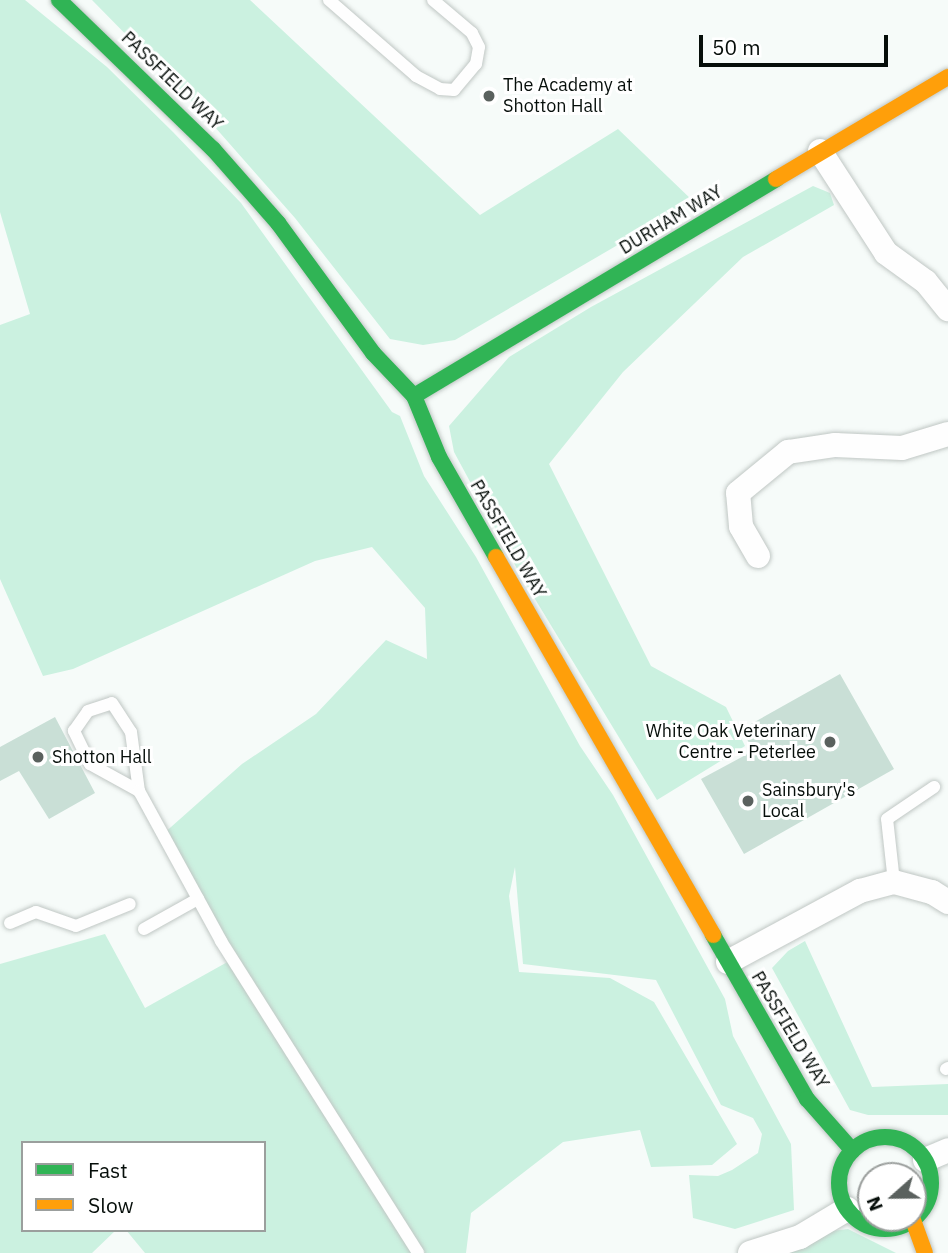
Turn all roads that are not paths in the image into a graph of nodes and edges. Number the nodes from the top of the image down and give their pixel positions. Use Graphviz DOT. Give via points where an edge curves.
graph roads {
  1 [pos="59,0"];
  2 [pos="329,0"];
  3 [pos="433,0"];
  4 [pos="948,77"];
  5 [pos="820,151"];
  6 [pos="948,309"];
  7 [pos="414,396"];
  8 [pos="948,434"];
  9 [pos="758,556"];
  10 [pos="934,787"];
  11 [pos="139,791"];
  12 [pos="894,882"];
  13 [pos="198,899"];
  14 [pos="948,902"];
  15 [pos="130,904"];
  16 [pos="10,923"];
  17 [pos="144,929"];
  18 [pos="728,962"];
  19 [pos="853,1151"];
  20 [pos="937,1155"];
  21 [pos="927,1199"];
  22 [pos="847,1209"];
  23 [pos="857,1219"];
  24 [pos="917,1232"];
  25 [pos="418,1253"];
  26 [pos="750,1253"];
  27 [pos="925,1253"];
  1 -- 7 [label="street, PASSFIELD WAY" via="213,149 278,223 373,352"];
  2 -- 3 [label="lane" via="416,76 440,89 454,90 476,64 479,47 472,33"];
  4 -- 5 [label="street, DURHAM WAY"];
  5 -- 6 [label="street" via="886,253 926,282"];
  5 -- 7 [label="street, DURHAM WAY"];
  7 -- 18 [label="street, PASSFIELD WAY" via="439,457"];
  8 -- 9 [label="street" via="902,448 835,444 788,452 738,493 741,526"];
  10 -- 12 [label="lane" via="887,819"];
  11 -- 11 [label="lane" via="90,764 74,731 88,711 112,703 131,732"];
  11 -- 13 [label="lane"];
  12 -- 14 [label="street" via="932,892"];
  12 -- 18 [label="street" via="860,891"];
  13 -- 17 [label="lane"];
  13 -- 25 [label="lane"];
  15 -- 16 [label="lane" via="76,926 36,912"];
  18 -- 19 [label="street, PASSFIELD WAY" via="807,1099"];
  19 -- 20 [label="street" via="871,1139 887,1137"];
  19 -- 22 [label="street" via="839,1178"];
  20 -- 21 [label="street"];
  22 -- 23 [label="street"];
  22 -- 26 [label="street" via="800,1237"];
  24 -- 27 [label="street"];
}
